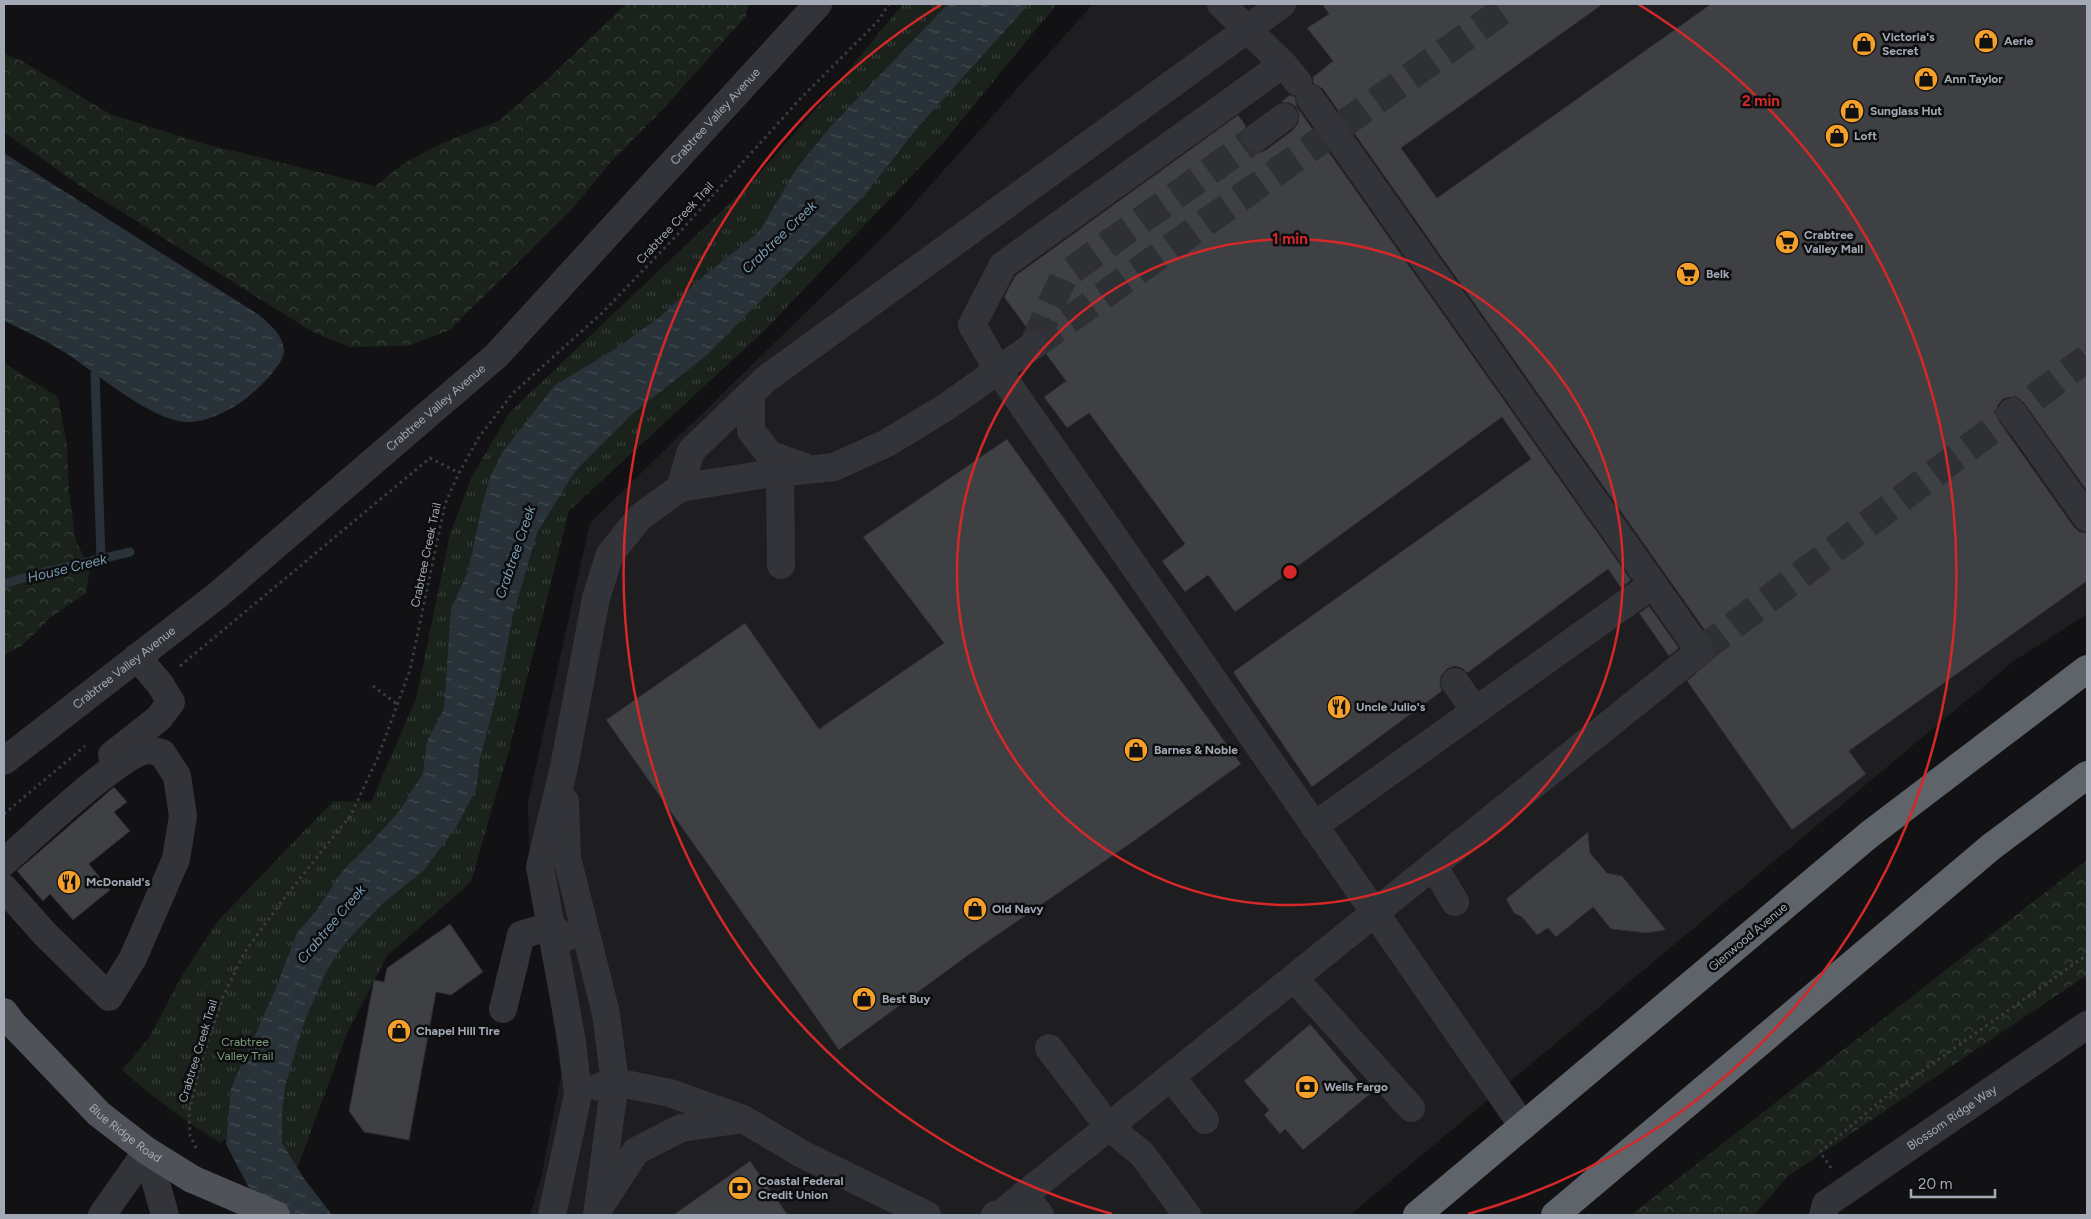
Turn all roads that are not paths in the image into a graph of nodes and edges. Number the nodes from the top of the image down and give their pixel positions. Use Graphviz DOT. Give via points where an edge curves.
graph roads {
  1 [pos="818,4"];
  2 [pos="1221,4"];
  3 [pos="1282,4"];
  4 [pos="1297,81"];
  5 [pos="1284,117"];
  6 [pos="1257,137"];
  7 [pos="1034,345"];
  8 [pos="998,370"];
  9 [pos="751,394"];
  10 [pos="2012,412"];
  11 [pos="813,470"];
  12 [pos="780,473"];
  13 [pos="680,488"];
  14 [pos="2087,518"];
  15 [pos="781,565"];
  16 [pos="1653,584"];
  17 [pos="138,657"];
  18 [pos="2087,668"];
  19 [pos="1455,682"];
  20 [pos="1475,711"];
  21 [pos="4,761"];
  22 [pos="564,768"];
  23 [pos="2087,775"];
  24 [pos="1314,826"];
  25 [pos="4,843"];
  26 [pos="4,862"];
  27 [pos="1433,865"];
  28 [pos="4,888"];
  29 [pos="1455,902"];
  30 [pos="1374,913"];
  31 [pos="551,926"];
  32 [pos="1294,978"];
  33 [pos="503,1009"];
  34 [pos="4,1012"];
  35 [pos="606,1014"];
  36 [pos="2087,1025"];
  37 [pos="1049,1048"];
  38 [pos="1171,1076"];
  39 [pos="615,1082"];
  40 [pos="578,1094"];
  41 [pos="1410,1108"];
  42 [pos="743,1119"];
  43 [pos="1205,1120"];
  44 [pos="1108,1126"];
  45 [pos="1523,1126"];
  46 [pos="147,1151"];
  47 [pos="1032,1205"];
  48 [pos="597,1213"];
  49 [pos="102,1215"];
  50 [pos="165,1215"];
  51 [pos="276,1215"];
  52 [pos="552,1215"];
  53 [pos="927,1215"];
  54 [pos="995,1215"];
  55 [pos="1187,1215"];
  56 [pos="1417,1215"];
  57 [pos="1555,1215"];
  58 [pos="1824,1215"];
  1 -- 17 [label="street, Crabtree Valley Avenue" via="496,355 219,594"];
  2 -- 4 [label="street"];
  3 -- 9 [label="street, bridge" via="766,379"];
  4 -- 8 [label="street" via="1004,265 972,326"];
  4 -- 16 [label="street"];
  5 -- 6 [label="street"];
  7 -- 8 [label="street"];
  8 -- 11 [label="street" via="887,443 834,467"];
  8 -- 24 [label="street"];
  9 -- 11 [label="street" via="752,431 770,455"];
  9 -- 13 [label="street" via="691,451"];
  10 -- 14 [label="street"];
  11 -- 12 [label="street"];
  12 -- 13 [label="street"];
  12 -- 15 [label="street"];
  13 -- 22 [label="street" via="640,516 610,554 596,598"];
  16 -- 20 [label="street"];
  16 -- 27 [label="street" via="1700,651"];
  17 -- 21 [label="street, Crabtree Valley Avenue"];
  17 -- 25 [label="street" via="171,702 159,718"];
  18 -- 45 [label="highway, Glenwood Avenue" via="1870,834"];
  19 -- 20 [label="street"];
  20 -- 24 [label="street"];
  22 -- 31 [label="street" via="540,867"];
  22 -- 35 [label="street" via="567,858"];
  23 -- 57 [label="highway" via="1991,847"];
  24 -- 30 [label="street"];
  26 -- 28 [label="street" via="130,756 148,750 162,753 177,776 183,816 176,859 133,958 109,997 44,934"];
  27 -- 29 [label="street"];
  27 -- 30 [label="street"];
  30 -- 32 [label="street"];
  30 -- 45 [label="street"];
  31 -- 33 [label="street" via="522,935"];
  31 -- 35 [label="street" via="568,941"];
  31 -- 40 [label="street"];
  32 -- 38 [label="street"];
  32 -- 41 [label="street"];
  34 -- 46 [label="main road, Blue Ridge Road" via="99,1114"];
  35 -- 39 [label="street"];
  36 -- 58 [label="street, Blossom Ridge Way" via="1826,1204"];
  37 -- 44 [label="street"];
  38 -- 43 [label="street"];
  38 -- 44 [label="street"];
  39 -- 40 [label="street"];
  39 -- 42 [label="street" via="670,1094"];
  39 -- 48 [label="street"];
  40 -- 52 [label="street"];
  42 -- 48 [label="street" via="681,1128 636,1151"];
  42 -- 53 [label="street" via="802,1154"];
  44 -- 47 [label="street"];
  44 -- 55 [label="street" via="1142,1154"];
  45 -- 56 [label="highway, Glenwood Avenue"];
  46 -- 49 [label="street"];
  46 -- 50 [label="street"];
  46 -- 51 [label="main road, Blue Ridge Road, bridge" via="192,1179"];
  47 -- 54 [label="street"];
}
